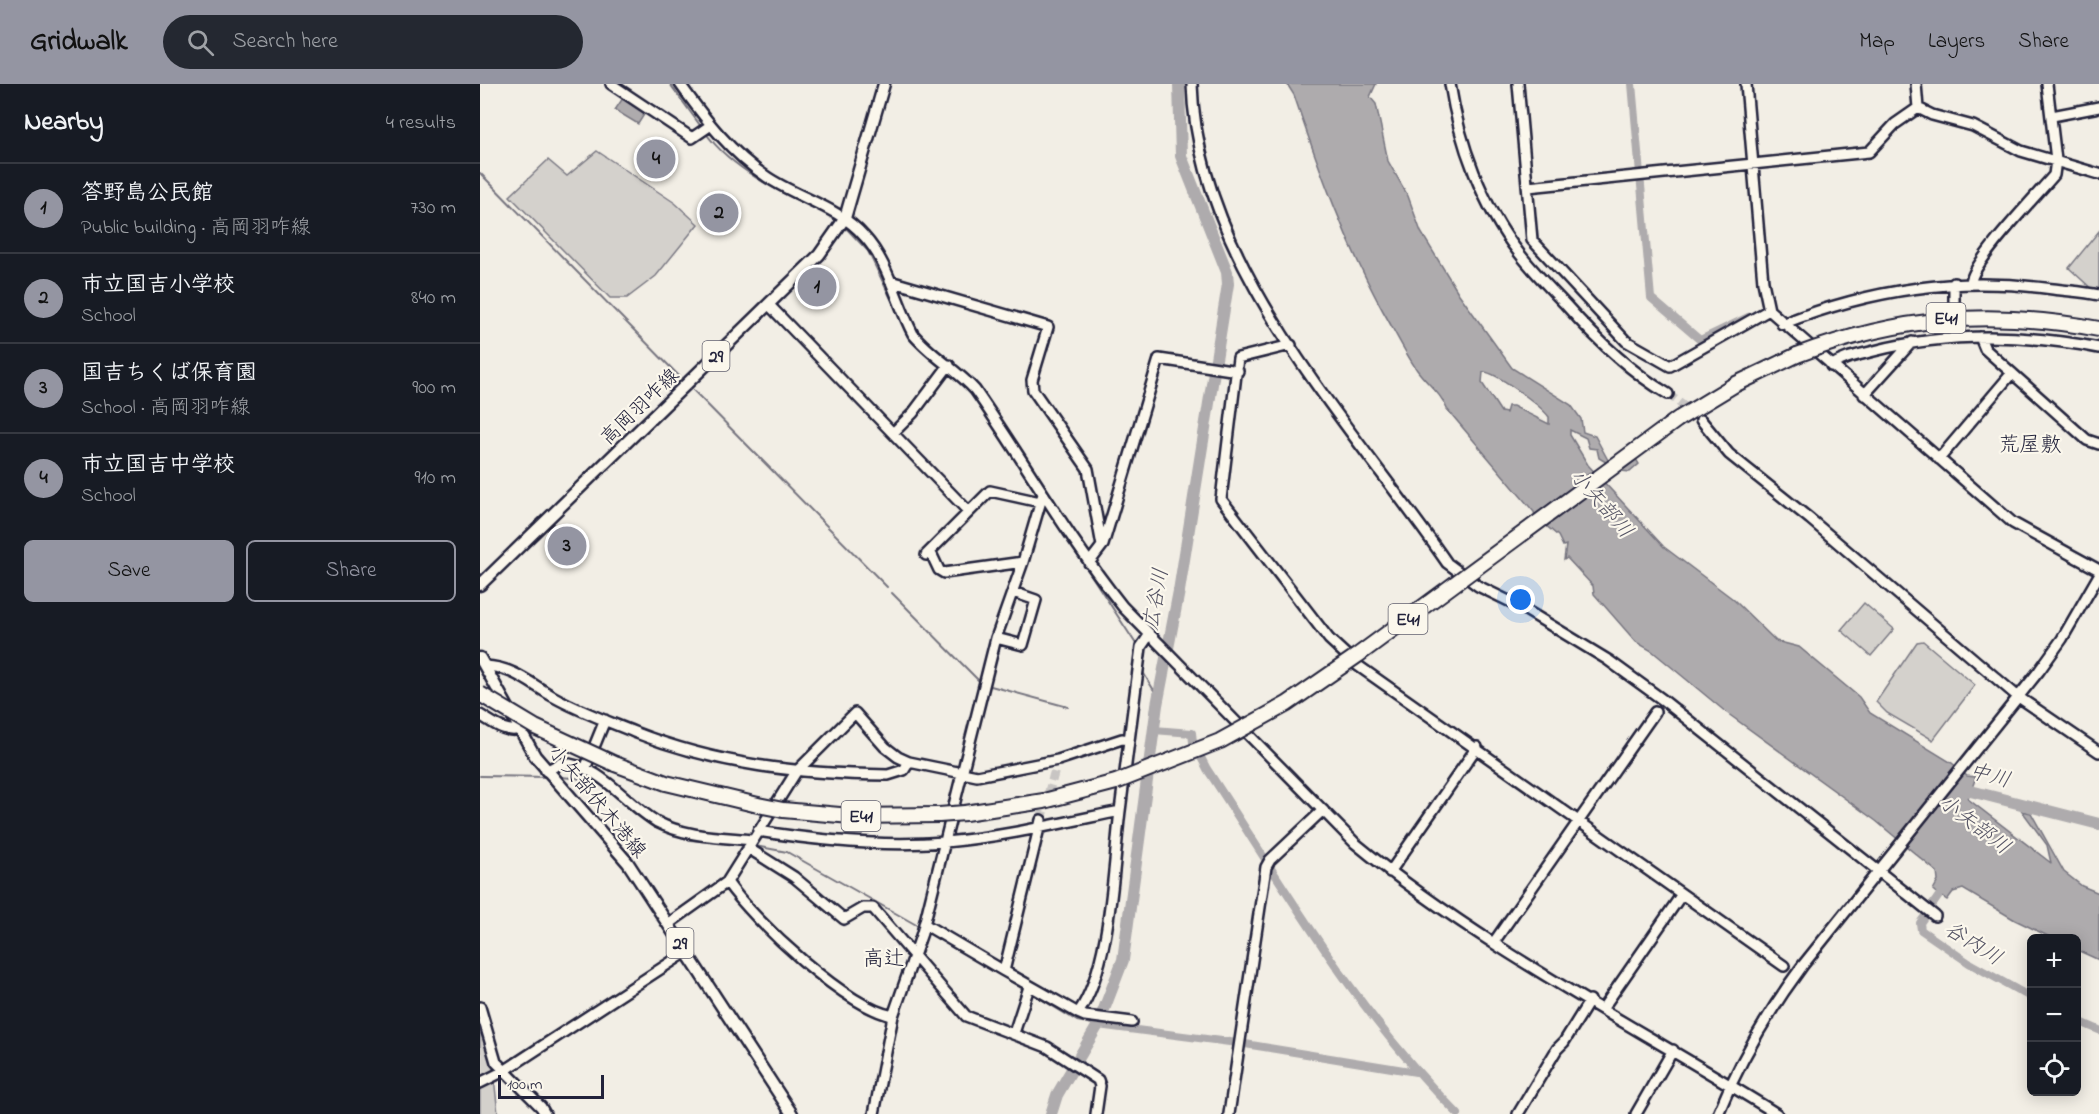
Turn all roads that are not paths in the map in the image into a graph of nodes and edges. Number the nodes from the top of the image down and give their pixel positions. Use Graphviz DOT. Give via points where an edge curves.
graph roads {
  1 [pos="611,84"];
  2 [pos="681,84"];
  3 [pos="884,84"];
  4 [pos="1192,84"];
  5 [pos="1450,84"];
  6 [pos="1518,84"];
  7 [pos="1746,84"];
  8 [pos="1916,84"];
  9 [pos="2047,84"];
  10 [pos="2099,107"];
  11 [pos="1918,108"];
  12 [pos="2052,116"];
  13 [pos="711,125"];
  14 [pos="2056,160"];
  15 [pos="1754,163"];
  16 [pos="2099,174"];
  17 [pos="1528,187"];
  18 [pos="845,218"];
  19 [pos="890,281"];
  20 [pos="1971,283"];
  21 [pos="1954,284"];
  22 [pos="2099,295"];
  23 [pos="769,305"];
  24 [pos="1769,310"];
  25 [pos="1782,324"];
  26 [pos="2099,329"];
  27 [pos="1954,338"];
  28 [pos="1980,338"];
  29 [pos="1912,342"];
  30 [pos="1291,345"];
  31 [pos="2099,348"];
  32 [pos="1831,366"];
  33 [pos="947,368"];
  34 [pos="1238,371"];
  35 [pos="2012,373"];
  36 [pos="1668,394"];
  37 [pos="1864,395"];
  38 [pos="1701,420"];
  39 [pos="892,433"];
  40 [pos="2099,444"];
  41 [pos="1939,459"];
  42 [pos="1042,498"];
  43 [pos="969,512"];
  44 [pos="1102,546"];
  45 [pos="1023,562"];
  46 [pos="1089,563"];
  47 [pos="2099,570"];
  48 [pos="2099,575"];
  49 [pos="480,585"];
  50 [pos="1013,592"];
  51 [pos="1153,636"];
  52 [pos="996,638"];
  53 [pos="483,662"];
  54 [pos="480,694"];
  55 [pos="2015,698"];
  56 [pos="1655,712"];
  57 [pos="480,715"];
  58 [pos="605,720"];
  59 [pos="520,729"];
  60 [pos="1129,740"];
  61 [pos="1477,747"];
  62 [pos="2099,752"];
  63 [pos="909,762"];
  64 [pos="585,769"];
  65 [pos="547,772"];
  66 [pos="796,772"];
  67 [pos="961,773"];
  68 [pos="1323,810"];
  69 [pos="1119,811"];
  70 [pos="1578,821"];
  71 [pos="1040,824"];
  72 [pos="758,831"];
  73 [pos="945,842"];
  74 [pos="750,844"];
  75 [pos="1879,869"];
  76 [pos="1390,872"];
  77 [pos="727,882"];
  78 [pos="1682,894"];
  79 [pos="1935,916"];
  80 [pos="668,924"];
  81 [pos="923,929"];
  82 [pos="1494,942"];
  83 [pos="686,953"];
  84 [pos="915,955"];
  85 [pos="1784,966"];
  86 [pos="1004,971"];
  87 [pos="1027,991"];
  88 [pos="1590,1000"];
  89 [pos="480,1007"];
  90 [pos="1603,1008"];
  91 [pos="1078,1013"];
  92 [pos="893,1016"];
  93 [pos="1132,1022"];
  94 [pos="1014,1033"];
  95 [pos="1673,1050"];
  96 [pos="504,1071"];
  97 [pos="480,1083"];
  98 [pos="1730,1084"];
  99 [pos="545,1114"];
  100 [pos="792,1114"];
  101 [pos="874,1114"];
  102 [pos="1096,1114"];
  103 [pos="1229,1114"];
  104 [pos="1518,1114"];
  105 [pos="1635,1114"];
  106 [pos="1718,1114"];
  107 [pos="1777,1114"];
  1 -- 13 [label="street" via="692,138"];
  2 -- 13 [label="street"];
  3 -- 18 [label="main road, 高岡羽咋線 / 29"];
  4 -- 30 [label="street" via="1197,137 1218,212 1247,273"];
  5 -- 36 [label="street" via="1454,113 1478,179 1518,252 1581,322 1642,378"];
  6 -- 17 [label="street"];
  7 -- 15 [label="street"];
  8 -- 11 [label="street"];
  9 -- 12 [label="street"];
  10 -- 12 [label="street"];
  11 -- 14 [label="street" via="1986,132 2021,151"];
  11 -- 15 [label="street" via="1894,124 1869,152"];
  12 -- 14 [label="street"];
  13 -- 18 [label="street" via="742,159 767,177"];
  14 -- 16 [label="street"];
  14 -- 20 [label="street" via="2054,175 1985,255 1971,276"];
  15 -- 17 [label="street"];
  15 -- 24 [label="street" via="1763,282"];
  17 -- 24 [label="street" via="1532,240 1626,341 1670,366"];
  18 -- 19 [label="street" via="864,235"];
  18 -- 23 [label="main road, 高岡羽咋線 / 29" via="819,255"];
  19 -- 33 [label="street" via="913,334"];
  19 -- 44 [label="street" via="1048,327 1032,380 1033,390 1088,469"];
  20 -- 21 [label="street"];
  20 -- 22 [label="street"];
  21 -- 25 [label="street" via="1891,290"];
  21 -- 27 [label="street"];
  23 -- 39 [label="street"];
  23 -- 49 [label="main road, 高岡羽咋線 / 29"];
  24 -- 25 [label="street"];
  25 -- 32 [label="street"];
  26 -- 54 [label="highway, E41, bridge" via="2013,318 1951,318 1889,326 1797,354 1678,419 1287,704 1220,741 1116,782 1044,801 939,815 851,816 758,806 666,783 615,764 535,727"];
  27 -- 28 [label="street"];
  27 -- 29 [label="street"];
  28 -- 31 [label="street" via="2057,340"];
  28 -- 35 [label="street" via="1985,349"];
  29 -- 32 [label="street" via="1840,359"];
  29 -- 37 [label="street"];
  30 -- 34 [label="street" via="1238,358"];
  30 -- 75 [label="street" via="1447,563 1478,586 1520,606 1598,654 1664,700"];
  32 -- 37 [label="street"];
  33 -- 39 [label="street" via="913,413"];
  33 -- 42 [label="street" via="975,390"];
  34 -- 44 [label="street" via="1159,359"];
  34 -- 61 [label="street" via="1221,499 1329,639 1358,665"];
  35 -- 40 [label="street" via="2087,440"];
  35 -- 41 [label="street"];
  37 -- 41 [label="street"];
  38 -- 55 [label="street" via="1729,454 1810,519"];
  39 -- 43 [label="street"];
  41 -- 47 [label="street" via="2013,523"];
  42 -- 43 [label="street" via="990,491"];
  42 -- 45 [label="street"];
  42 -- 46 [label="street"];
  43 -- 45 [label="street" via="928,553 939,570 944,573"];
  44 -- 46 [label="street"];
  45 -- 50 [label="street"];
  46 -- 51 [label="street" via="1123,607"];
  48 -- 55 [label="street" via="2062,639"];
  50 -- 52 [label="street"];
  50 -- 52 [label="street" via="1036,600 1023,645"];
  51 -- 60 [label="street" via="1141,647"];
  51 -- 68 [label="street"];
  52 -- 67 [label="street"];
  53 -- 58 [label="street" via="517,673 555,697"];
  53 -- 59 [label="main road, 小矢部伏木港線 / 29"];
  55 -- 62 [label="street"];
  55 -- 75 [label="street"];
  56 -- 70 [label="street"];
  57 -- 59 [label="street" via="504,729"];
  58 -- 64 [label="street"];
  58 -- 66 [label="street" via="682,749"];
  59 -- 65 [label="main road, 小矢部伏木港線 / 29"];
  60 -- 67 [label="street" via="1122,739 1056,765 977,776"];
  60 -- 69 [label="street"];
  61 -- 70 [label="street"];
  61 -- 76 [label="street"];
  63 -- 66 [label="street" via="904,770 888,775"];
  63 -- 66 [label="street" via="885,747 855,714"];
  63 -- 67 [label="street"];
  64 -- 65 [label="street" via="561,763"];
  64 -- 74 [label="street" via="611,783 657,822 685,832"];
  65 -- 80 [label="main road, 小矢部伏木港線 / 29" via="610,839"];
  66 -- 72 [label="street"];
  67 -- 73 [label="street"];
  68 -- 76 [label="street"];
  68 -- 103 [label="street" via="1266,867"];
  69 -- 71 [label="street"];
  69 -- 91 [label="street" via="1101,965"];
  70 -- 78 [label="street"];
  70 -- 82 [label="street"];
  71 -- 73 [label="street"];
  71 -- 86 [label="street"];
  72 -- 73 [label="street" via="816,840"];
  72 -- 74 [label="street"];
  73 -- 81 [label="street"];
  74 -- 77 [label="street"];
  74 -- 84 [label="street" via="844,919 863,908 873,908"];
  75 -- 79 [label="street"];
  75 -- 98 [label="street" via="1770,1009"];
  76 -- 82 [label="street"];
  77 -- 80 [label="street"];
  77 -- 92 [label="street" via="760,922 831,984"];
  78 -- 85 [label="street"];
  78 -- 90 [label="street"];
  80 -- 83 [label="main road, 小矢部伏木港線 / 29"];
  81 -- 84 [label="street"];
  81 -- 86 [label="street"];
  82 -- 88 [label="street"];
  83 -- 96 [label="street"];
  83 -- 100 [label="main road, 小矢部伏木港線 / 29"];
  84 -- 92 [label="street"];
  84 -- 94 [label="street" via="966,1016"];
  86 -- 87 [label="street"];
  87 -- 91 [label="street"];
  87 -- 94 [label="street"];
  88 -- 90 [label="street"];
  88 -- 104 [label="street"];
  89 -- 96 [label="street" via="491,1052"];
  90 -- 95 [label="street"];
  91 -- 93 [label="street"];
  92 -- 101 [label="street"];
  94 -- 102 [label="street" via="1047,1047 1098,1080"];
  95 -- 98 [label="street"];
  95 -- 105 [label="street"];
  96 -- 97 [label="street"];
  96 -- 99 [label="street"];
  98 -- 106 [label="street"];
  98 -- 107 [label="street"];
}
